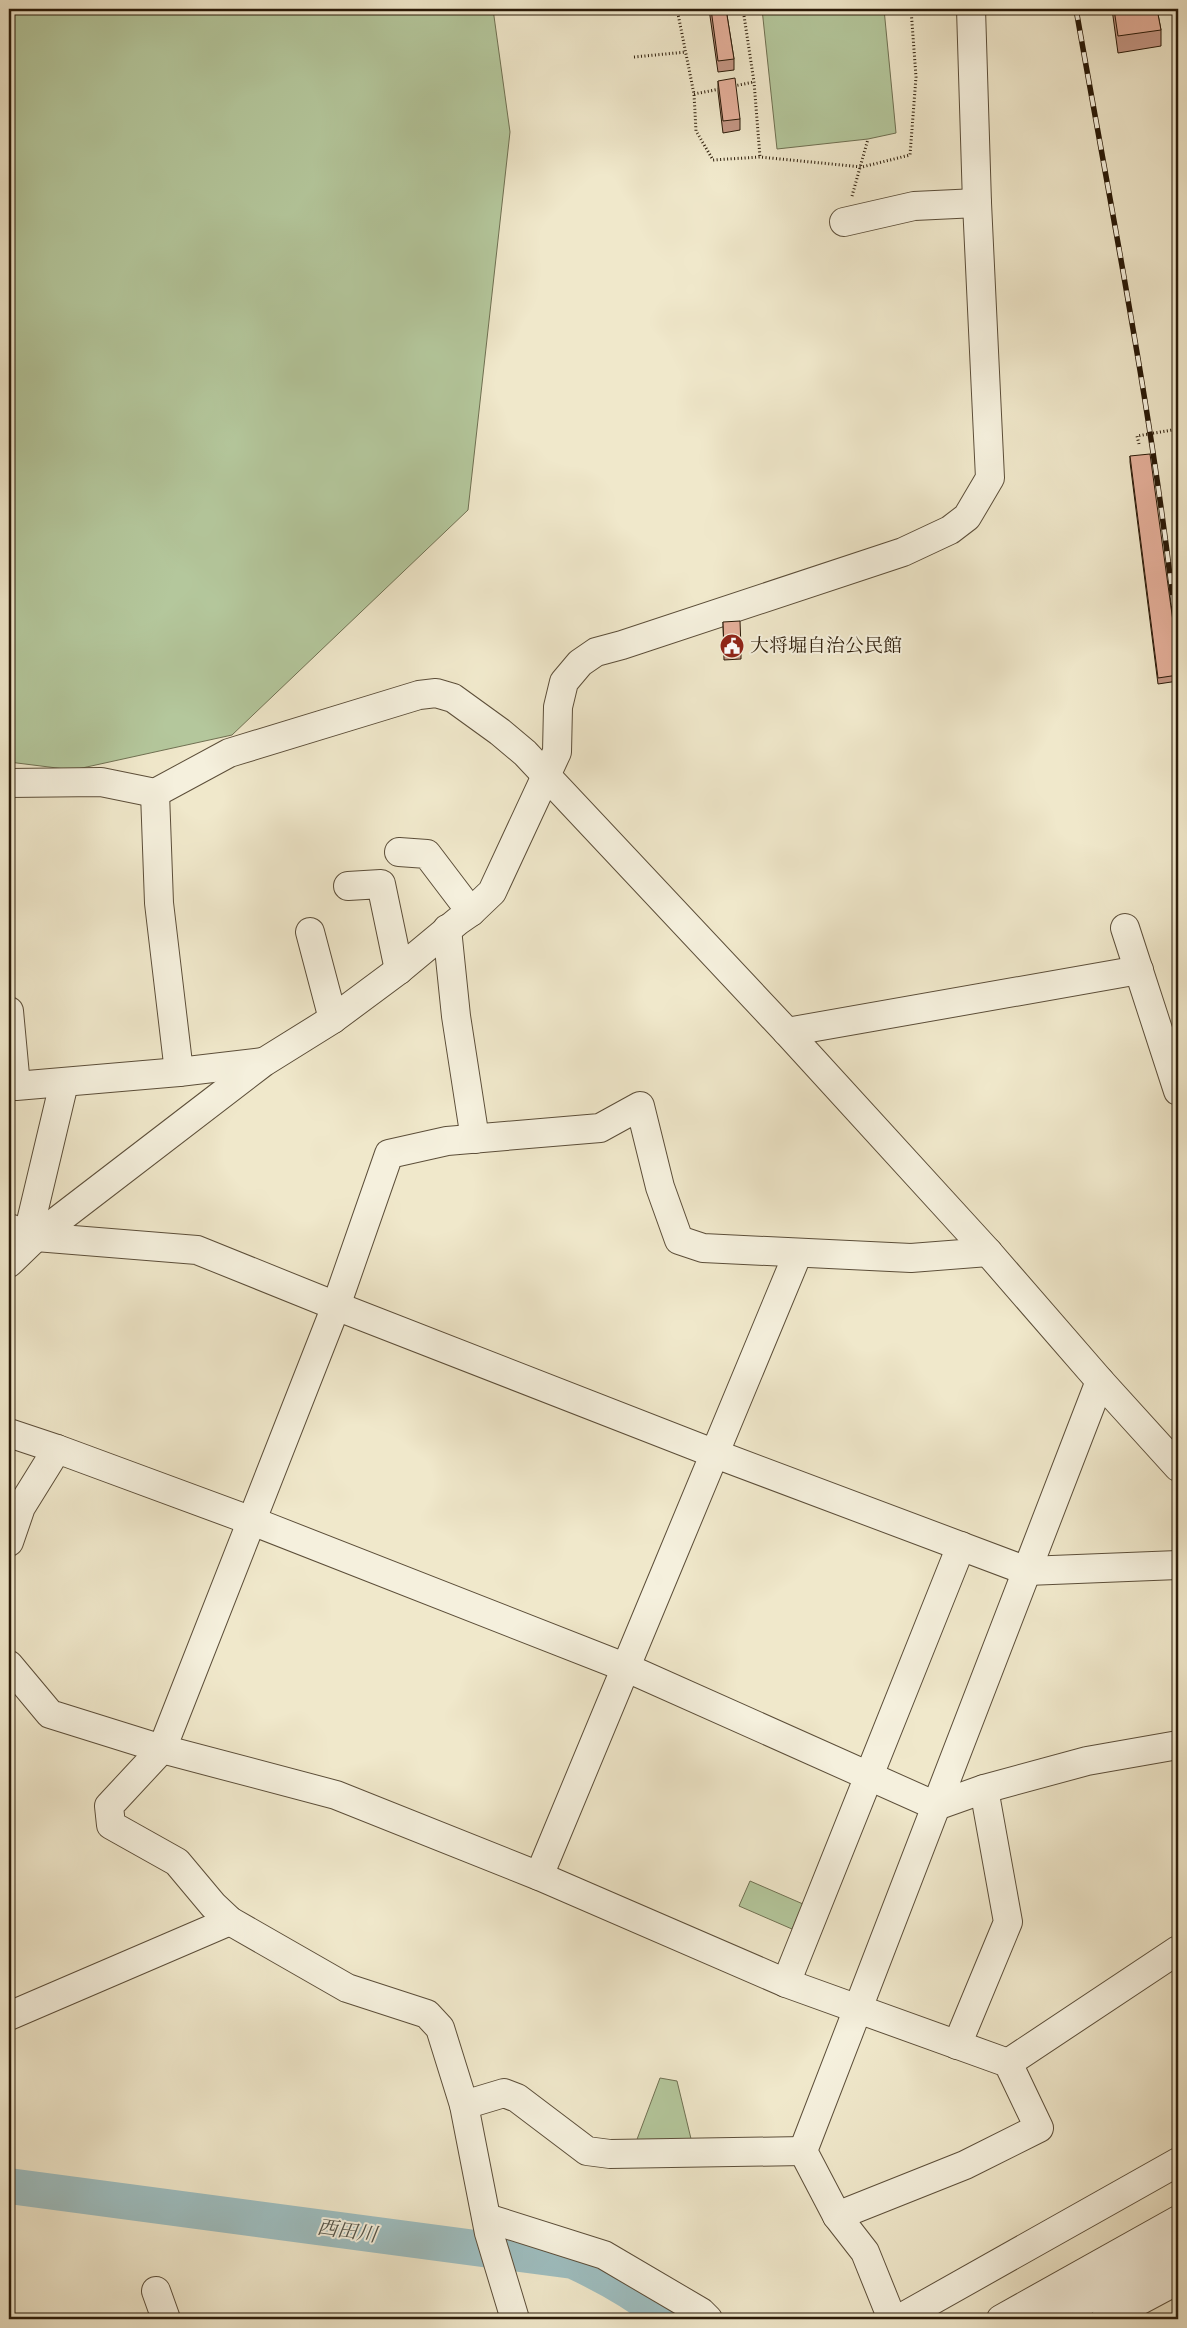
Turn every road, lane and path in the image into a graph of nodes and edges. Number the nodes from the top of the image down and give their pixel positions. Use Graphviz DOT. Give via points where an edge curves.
graph roads {
  1 [pos="677,9"];
  2 [pos="743,9"];
  3 [pos="911,9"];
  4 [pos="971,9"];
  5 [pos="686,52"];
  6 [pos="634,57"];
  7 [pos="754,82"];
  8 [pos="694,94"];
  9 [pos="868,139"];
  10 [pos="760,157"];
  11 [pos="862,166"];
  12 [pos="977,203"];
  13 [pos="844,222"];
  14 [pos="1178,429"];
  15 [pos="1139,444"];
  16 [pos="547,776"];
  17 [pos="9,783"];
  18 [pos="155,792"];
  19 [pos="399,852"];
  20 [pos="348,886"];
  21 [pos="471,912"];
  22 [pos="1125,928"];
  23 [pos="447,929"];
  24 [pos="310,932"];
  25 [pos="399,970"];
  26 [pos="1139,970"];
  27 [pos="9,1011"];
  28 [pos="333,1019"];
  29 [pos="787,1032"];
  30 [pos="264,1062"];
  31 [pos="180,1072"];
  32 [pos="64,1083"];
  33 [pos="1178,1091"];
  34 [pos="475,1139"];
  35 [pos="24,1233"];
  36 [pos="988,1252"];
  37 [pos="798,1253"];
  38 [pos="9,1264"];
  39 [pos="336,1306"];
  40 [pos="1100,1382"];
  41 [pos="9,1434"];
  42 [pos="57,1449"];
  43 [pos="713,1453"];
  44 [pos="1178,1468"];
  45 [pos="252,1521"];
  46 [pos="9,1542"];
  47 [pos="961,1546"];
  48 [pos="1178,1564"];
  49 [pos="1027,1571"];
  50 [pos="9,1665"];
  51 [pos="627,1668"];
  52 [pos="1178,1744"];
  53 [pos="162,1749"];
  54 [pos="869,1776"];
  55 [pos="984,1789"];
  56 [pos="936,1806"];
  57 [pos="539,1876"];
  58 [pos="230,1921"];
  59 [pos="1178,1950"];
  60 [pos="786,1982"];
  61 [pos="858,2009"];
  62 [pos="9,2016"];
  63 [pos="957,2045"];
  64 [pos="1008,2063"];
  65 [pos="464,2105"];
  66 [pos="804,2151"];
  67 [pos="1178,2162"];
  68 [pos="837,2216"];
  69 [pos="1178,2220"];
  70 [pos="488,2226"];
  71 [pos="1178,2249"];
  72 [pos="1178,2280"];
  73 [pos="156,2291"];
  74 [pos="514,2314"];
  75 [pos="166,2319"];
  76 [pos="708,2319"];
  77 [pos="892,2319"];
  78 [pos="899,2319"];
  79 [pos="1001,2319"];
  80 [pos="1052,2319"];
  81 [pos="1105,2319"];
  1 -- 5 [label="path"];
  2 -- 7 [label="path"];
  3 -- 11 [label="path" via="916,77 910,155"];
  4 -- 12 [label="street"];
  5 -- 6 [label="path"];
  5 -- 8 [label="path"];
  7 -- 8 [label="path"];
  7 -- 10 [label="path"];
  8 -- 10 [label="path" via="696,131 713,160"];
  9 -- 11 [label="path"];
  10 -- 11 [label="path"];
  11 -- 13 [label="path"];
  12 -- 13 [label="street" via="914,206"];
  12 -- 16 [label="street" via="990,478 967,517 950,530 903,552 596,652 580,663 564,682 558,707 556,752"];
  14 -- 15 [label="path" via="1137,436"];
  16 -- 18 [label="street" via="500,732 453,698 436,693 418,695 229,753"];
  16 -- 21 [label="street" via="492,892"];
  16 -- 29 [label="street"];
  17 -- 18 [label="street" via="101,782"];
  18 -- 31 [label="street" via="159,903"];
  19 -- 21 [label="street" via="427,854"];
  20 -- 25 [label="street" via="381,884"];
  21 -- 23 [label="street"];
  22 -- 26 [label="street"];
  23 -- 25 [label="street"];
  23 -- 34 [label="street" via="456,1016"];
  24 -- 28 [label="street"];
  25 -- 28 [label="street"];
  26 -- 29 [label="street"];
  26 -- 33 [label="street"];
  27 -- 32 [label="street" via="16,1086"];
  28 -- 30 [label="street"];
  29 -- 36 [label="street"];
  30 -- 31 [label="street"];
  30 -- 35 [label="street"];
  31 -- 32 [label="street"];
  32 -- 35 [label="street"];
  34 -- 37 [label="street" via="600,1128 640,1106 660,1188 679,1240 703,1248"];
  34 -- 39 [label="street" via="447,1141 389,1154"];
  35 -- 38 [label="street"];
  35 -- 39 [label="street" via="197,1250"];
  36 -- 37 [label="street" via="911,1258"];
  36 -- 40 [label="street"];
  37 -- 43 [label="street"];
  39 -- 43 [label="street"];
  39 -- 45 [label="street"];
  40 -- 44 [label="street"];
  40 -- 49 [label="street"];
  41 -- 42 [label="street"];
  42 -- 45 [label="street"];
  42 -- 46 [label="street" via="21,1507"];
  43 -- 47 [label="street"];
  43 -- 51 [label="street"];
  45 -- 51 [label="street"];
  45 -- 53 [label="street"];
  47 -- 49 [label="street"];
  47 -- 54 [label="street"];
  48 -- 49 [label="street"];
  49 -- 56 [label="street"];
  50 -- 53 [label="street" via="50,1714"];
  51 -- 54 [label="street"];
  51 -- 57 [label="street"];
  52 -- 55 [label="street" via="1087,1761"];
  53 -- 57 [label="street" via="336,1795"];
  53 -- 58 [label="street" via="108,1806 111,1825 177,1862"];
  54 -- 56 [label="street"];
  54 -- 60 [label="street"];
  55 -- 56 [label="street"];
  55 -- 63 [label="street" via="1008,1922"];
  56 -- 61 [label="street"];
  57 -- 60 [label="street"];
  58 -- 62 [label="street"];
  58 -- 65 [label="street" via="347,1988 427,2014 440,2028"];
  59 -- 64 [label="street"];
  60 -- 61 [label="street"];
  61 -- 63 [label="street"];
  61 -- 66 [label="street"];
  63 -- 64 [label="street"];
  64 -- 68 [label="street" via="1039,2128 964,2165"];
  65 -- 66 [label="street" via="504,2093 517,2098 587,2150 602,2153"];
  65 -- 70 [label="street"];
  66 -- 68 [label="street"];
  67 -- 78 [label="street"];
  68 -- 77 [label="street" via="865,2252"];
  69 -- 79 [label="street"];
  70 -- 74 [label="street"];
  70 -- 76 [label="street" via="604,2255"];
  71 -- 80 [label="street"];
  72 -- 81 [label="street"];
  73 -- 75 [label="street"];
}
